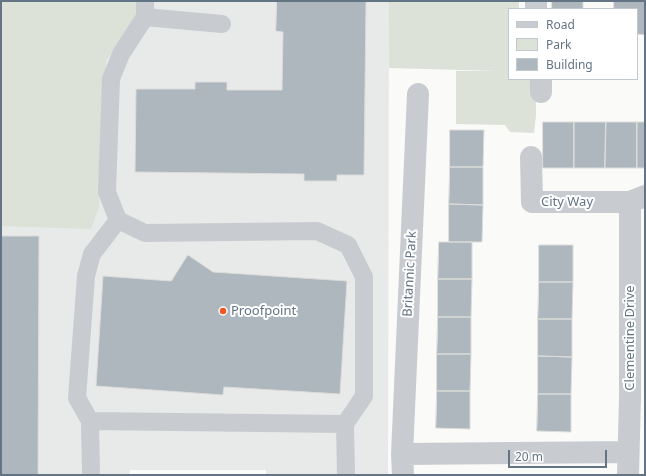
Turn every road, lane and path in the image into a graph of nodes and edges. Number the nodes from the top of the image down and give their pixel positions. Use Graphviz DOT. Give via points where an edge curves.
graph roads {
  1 [pos="145,9"];
  2 [pos="222,24"];
  3 [pos="418,94"];
  4 [pos="531,157"];
  5 [pos="638,199"];
  6 [pos="118,220"];
  7 [pos="90,421"];
  8 [pos="344,424"];
  9 [pos="628,452"];
  10 [pos="402,464"];
  11 [pos="91,471"];
  12 [pos="346,475"];
  13 [pos="628,475"];
  1 -- 2 [label="lane"];
  1 -- 6 [label="lane" via="111,79 107,192"];
  3 -- 10 [label="street, Britannic Park"];
  4 -- 5 [label="street, City Way" via="532,202"];
  5 -- 9 [label="street, Clementine Drive"];
  6 -- 7 [label="lane" via="92,254 86,276 77,398"];
  6 -- 8 [label="lane" via="145,233 317,231 348,244 364,276 364,396"];
  7 -- 8 [label="lane"];
  7 -- 11 [label="lane"];
  8 -- 12 [label="lane"];
  9 -- 10 [label="street"];
  9 -- 13 [label="street, Clementine Drive"];
}
